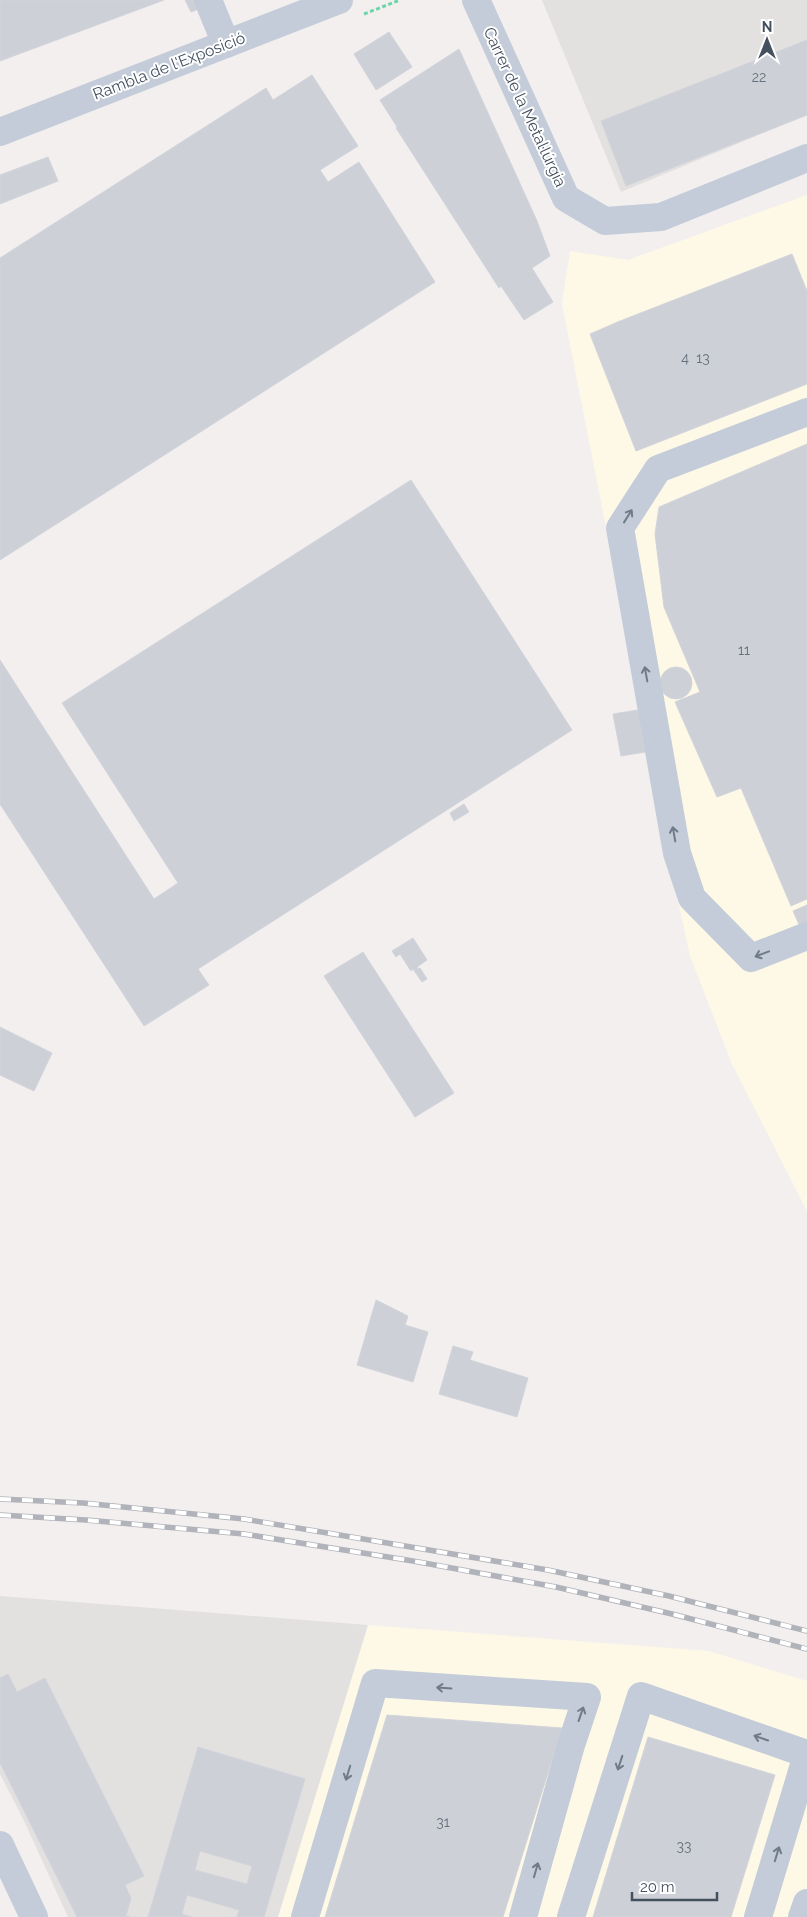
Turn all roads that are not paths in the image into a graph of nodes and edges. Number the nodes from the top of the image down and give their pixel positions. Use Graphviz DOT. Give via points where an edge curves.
graph roads {
  1 [pos="208,0"];
  2 [pos="339,0"];
  3 [pos="476,0"];
  4 [pos="226,44"];
  5 [pos="0,132"];
  6 [pos="807,158"];
  7 [pos="807,412"];
  8 [pos="807,936"];
  9 [pos="807,1754"];
  10 [pos="0,1845"];
  11 [pos="807,1903"];
  12 [pos="34,1917"];
  13 [pos="305,1917"];
  14 [pos="523,1917"];
  15 [pos="571,1917"];
  16 [pos="758,1917"];
  17 [pos="802,1917"];
  1 -- 4 [label="street"];
  2 -- 4 [label="street, Rambla de l'Exposició"];
  3 -- 6 [label="street, Carrer de la Metal·lúrgia" via="566,198 605,221 661,218"];
  4 -- 5 [label="street, Rambla de l'Exposició"];
  8 -- 7 [label="street, one-way" via="751,958 692,898 678,853 620,528 658,469"];
  9 -- 15 [label="street, one-way" via="641,1696"];
  16 -- 9 [label="street, one-way"];
  10 -- 12 [label="street"];
  11 -- 17 [label="street"];
  14 -- 13 [label="street, one-way" via="587,1697 375,1683"];
}
